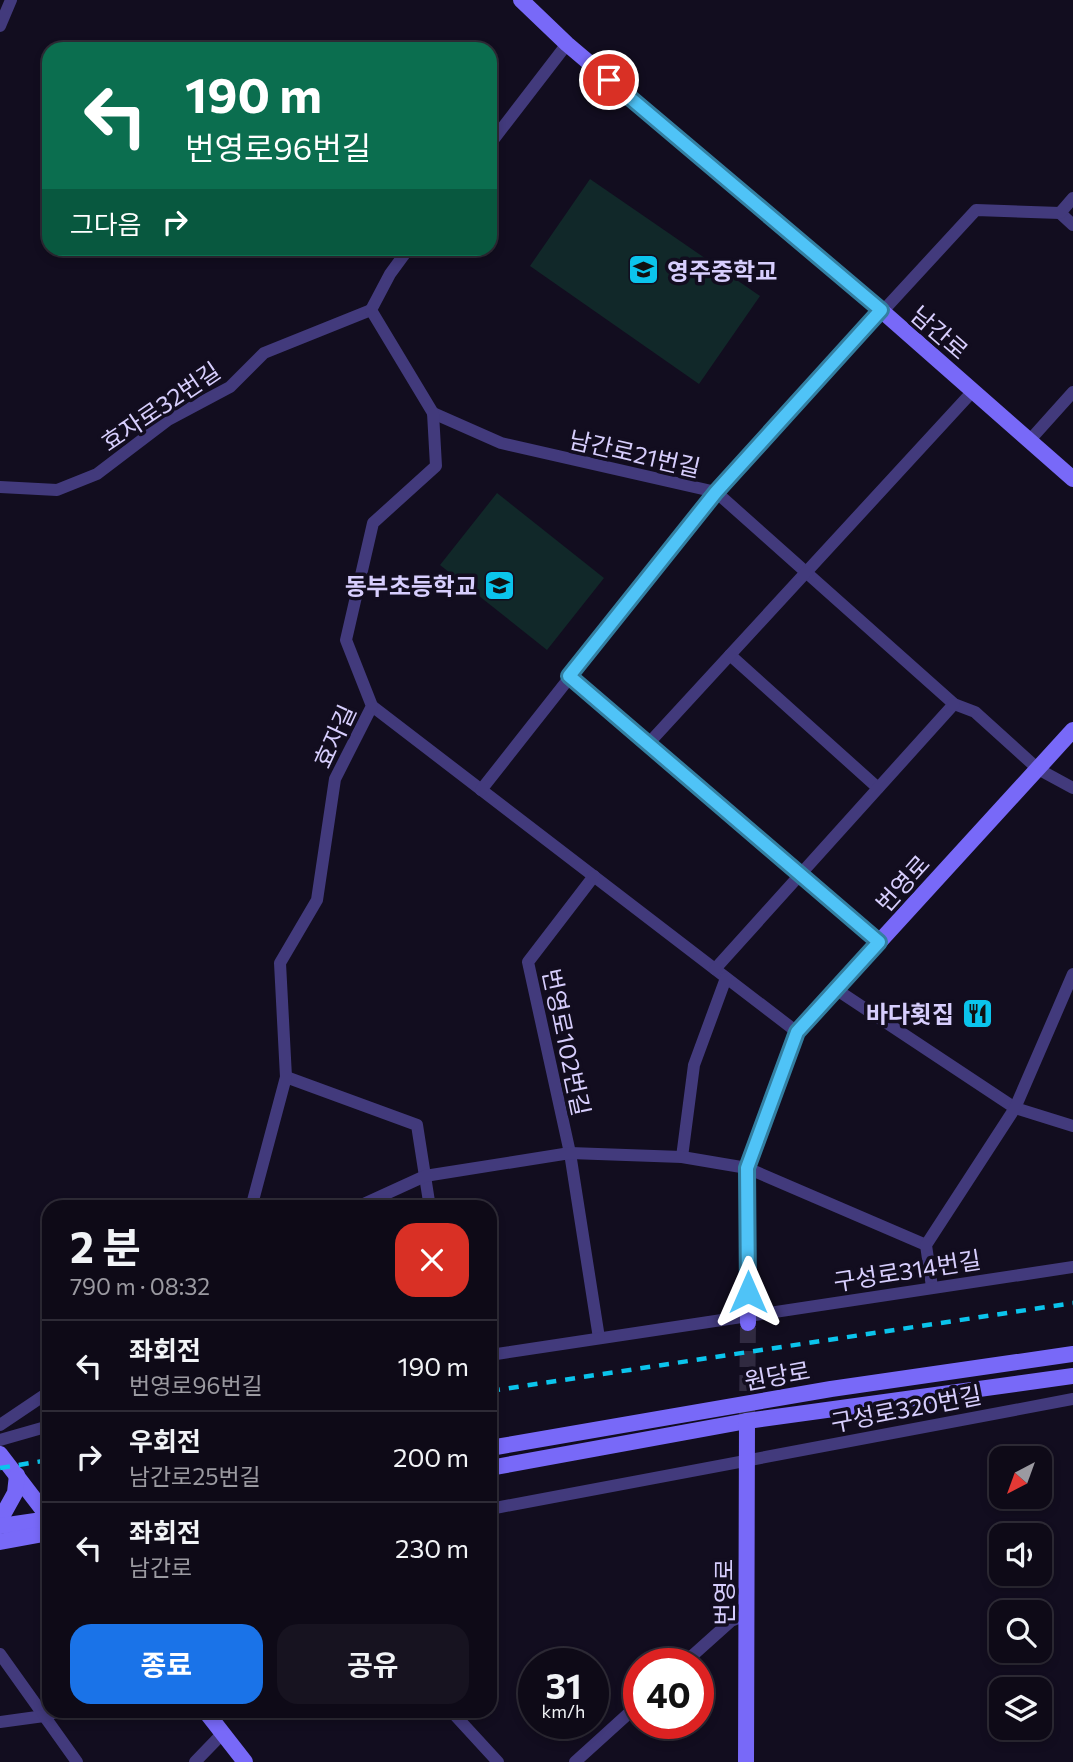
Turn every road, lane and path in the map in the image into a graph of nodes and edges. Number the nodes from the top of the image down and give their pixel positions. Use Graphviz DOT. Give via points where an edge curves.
graph roads {
  1 [pos="11,0"];
  2 [pos="521,0"];
  3 [pos="0,26"];
  4 [pos="567,44"];
  5 [pos="497,135"];
  6 [pos="1073,198"];
  7 [pos="1060,213"];
  8 [pos="1073,225"];
  9 [pos="403,256"];
  10 [pos="371,310"];
  11 [pos="881,310"];
  12 [pos="973,391"];
  13 [pos="1073,392"];
  14 [pos="433,413"];
  15 [pos="1029,441"];
  16 [pos="1073,479"];
  17 [pos="0,487"];
  18 [pos="716,492"];
  19 [pos="805,573"];
  20 [pos="730,655"];
  21 [pos="569,676"];
  22 [pos="954,704"];
  23 [pos="372,706"];
  24 [pos="1073,730"];
  25 [pos="648,744"];
  26 [pos="1038,769"];
  27 [pos="878,788"];
  28 [pos="1073,788"];
  29 [pos="481,790"];
  30 [pos="800,875"];
  31 [pos="594,876"];
  32 [pos="879,942"];
  33 [pos="715,969"];
  34 [pos="1073,974"];
  35 [pos="726,978"];
  36 [pos="837,990"];
  37 [pos="797,1032"];
  38 [pos="286,1077"];
  39 [pos="1015,1108"];
  40 [pos="1073,1126"];
  41 [pos="570,1153"];
  42 [pos="682,1157"];
  43 [pos="747,1168"];
  44 [pos="425,1176"];
  45 [pos="253,1200"];
  46 [pos="372,1200"];
  47 [pos="429,1200"];
  48 [pos="926,1245"];
  49 [pos="1073,1266"];
  50 [pos="932,1287"];
  51 [pos="748,1320"];
  52 [pos="598,1338"];
  53 [pos="497,1354"];
  54 [pos="1073,1354"];
  55 [pos="1073,1376"];
  56 [pos="42,1397"];
  57 [pos="1073,1399"];
  58 [pos="747,1421"];
  59 [pos="0,1425"];
  60 [pos="42,1428"];
  61 [pos="0,1440"];
  62 [pos="497,1447"];
  63 [pos="0,1454"];
  64 [pos="747,1460"];
  65 [pos="497,1467"];
  66 [pos="17,1475"];
  67 [pos="497,1508"];
  68 [pos="42,1509"];
  69 [pos="42,1519"];
  70 [pos="0,1520"];
  71 [pos="0,1526"];
  72 [pos="42,1534"];
  73 [pos="0,1542"];
  74 [pos="746,1615"];
  75 [pos="700,1648"];
  76 [pos="0,1654"];
  77 [pos="42,1704"];
  78 [pos="42,1715"];
  79 [pos="52,1718"];
  80 [pos="210,1718"];
  81 [pos="458,1718"];
  82 [pos="623,1718"];
  83 [pos="0,1721"];
  84 [pos="223,1733"];
  85 [pos="77,1762"];
  86 [pos="195,1762"];
  87 [pos="245,1762"];
  88 [pos="498,1762"];
  89 [pos="575,1762"];
  90 [pos="746,1762"];
  1 -- 3 [label="street"];
  2 -- 4 [label="main road, 남간로"];
  4 -- 5 [label="street"];
  4 -- 11 [label="main road, 남간로"];
  6 -- 7 [label="street"];
  7 -- 8 [label="street"];
  7 -- 11 [label="street" via="976,210"];
  9 -- 10 [label="street"];
  10 -- 14 [label="street, 효자길"];
  10 -- 17 [label="street, 효자로32번길" via="264,353 230,387 167,420 97,474 57,490"];
  11 -- 12 [label="main road, 남간로"];
  11 -- 18 [label="street"];
  12 -- 15 [label="main road, 남간로"];
  12 -- 19 [label="street"];
  13 -- 15 [label="street"];
  14 -- 18 [label="street, 남간로21번길" via="501,443"];
  14 -- 23 [label="street, 효자길" via="436,466 373,523 346,640"];
  15 -- 16 [label="main road, 남간로"];
  18 -- 19 [label="street, 남간로21번길"];
  18 -- 21 [label="street"];
  19 -- 20 [label="street"];
  19 -- 22 [label="street, 남간로21번길"];
  20 -- 25 [label="street"];
  20 -- 27 [label="street"];
  21 -- 25 [label="street"];
  21 -- 29 [label="street"];
  22 -- 26 [label="street, 남간로21번길" via="975,712"];
  22 -- 27 [label="street"];
  23 -- 29 [label="street"];
  23 -- 38 [label="street, 효자길" via="335,779 317,900 280,963"];
  24 -- 26 [label="main road, 번영로"];
  25 -- 30 [label="street"];
  26 -- 28 [label="street, 남간로21번길"];
  26 -- 32 [label="main road, 번영로"];
  27 -- 30 [label="street"];
  29 -- 31 [label="street"];
  30 -- 32 [label="street"];
  30 -- 33 [label="street"];
  31 -- 33 [label="street"];
  31 -- 41 [label="street, 번영로102번길" via="528,962"];
  32 -- 36 [label="main road, 번영로"];
  33 -- 35 [label="street"];
  34 -- 39 [label="street"];
  35 -- 37 [label="street"];
  35 -- 42 [label="street" via="694,1065"];
  36 -- 37 [label="main road, 번영로"];
  36 -- 39 [label="street"];
  37 -- 43 [label="main road, 번영로"];
  38 -- 44 [label="street" via="416,1125"];
  38 -- 45 [label="street, 효자길"];
  39 -- 40 [label="street"];
  39 -- 48 [label="street"];
  41 -- 42 [label="street"];
  41 -- 44 [label="street"];
  41 -- 52 [label="street, 번영로102번길"];
  42 -- 43 [label="street"];
  43 -- 48 [label="street"];
  43 -- 51 [label="main road, 번영로"];
  44 -- 46 [label="street"];
  44 -- 47 [label="street"];
  48 -- 50 [label="street"];
  49 -- 50 [label="street, 구성로314번길"];
  50 -- 51 [label="street, 구성로314번길"];
  51 -- 52 [label="street, 구성로314번길"];
  52 -- 53 [label="street, 구성로314번길"];
  54 -- 62 [label="main road, 원당로" via="831,1389"];
  55 -- 58 [label="main road, 원당로"];
  56 -- 59 [label="street"];
  57 -- 64 [label="street, 구성로320번길"];
  58 -- 64 [label="main road, 번영로"];
  58 -- 65 [label="main road, 원당로"];
  60 -- 61 [label="street"];
  63 -- 66 [label="main road"];
  64 -- 67 [label="street, 구성로320번길"];
  64 -- 74 [label="main road, 번영로"];
  66 -- 68 [label="main road"];
  66 -- 70 [label="main road" via="15,1493"];
  69 -- 71 [label="main road"];
  72 -- 73 [label="main road"];
  74 -- 75 [label="street" via="730,1621"];
  74 -- 90 [label="main road, 번영로"];
  76 -- 77 [label="street"];
  78 -- 83 [label="street"];
  79 -- 85 [label="street"];
  80 -- 84 [label="main road"];
  81 -- 88 [label="street"];
  82 -- 89 [label="street"];
  84 -- 86 [label="street"];
  84 -- 87 [label="main road"];
}
